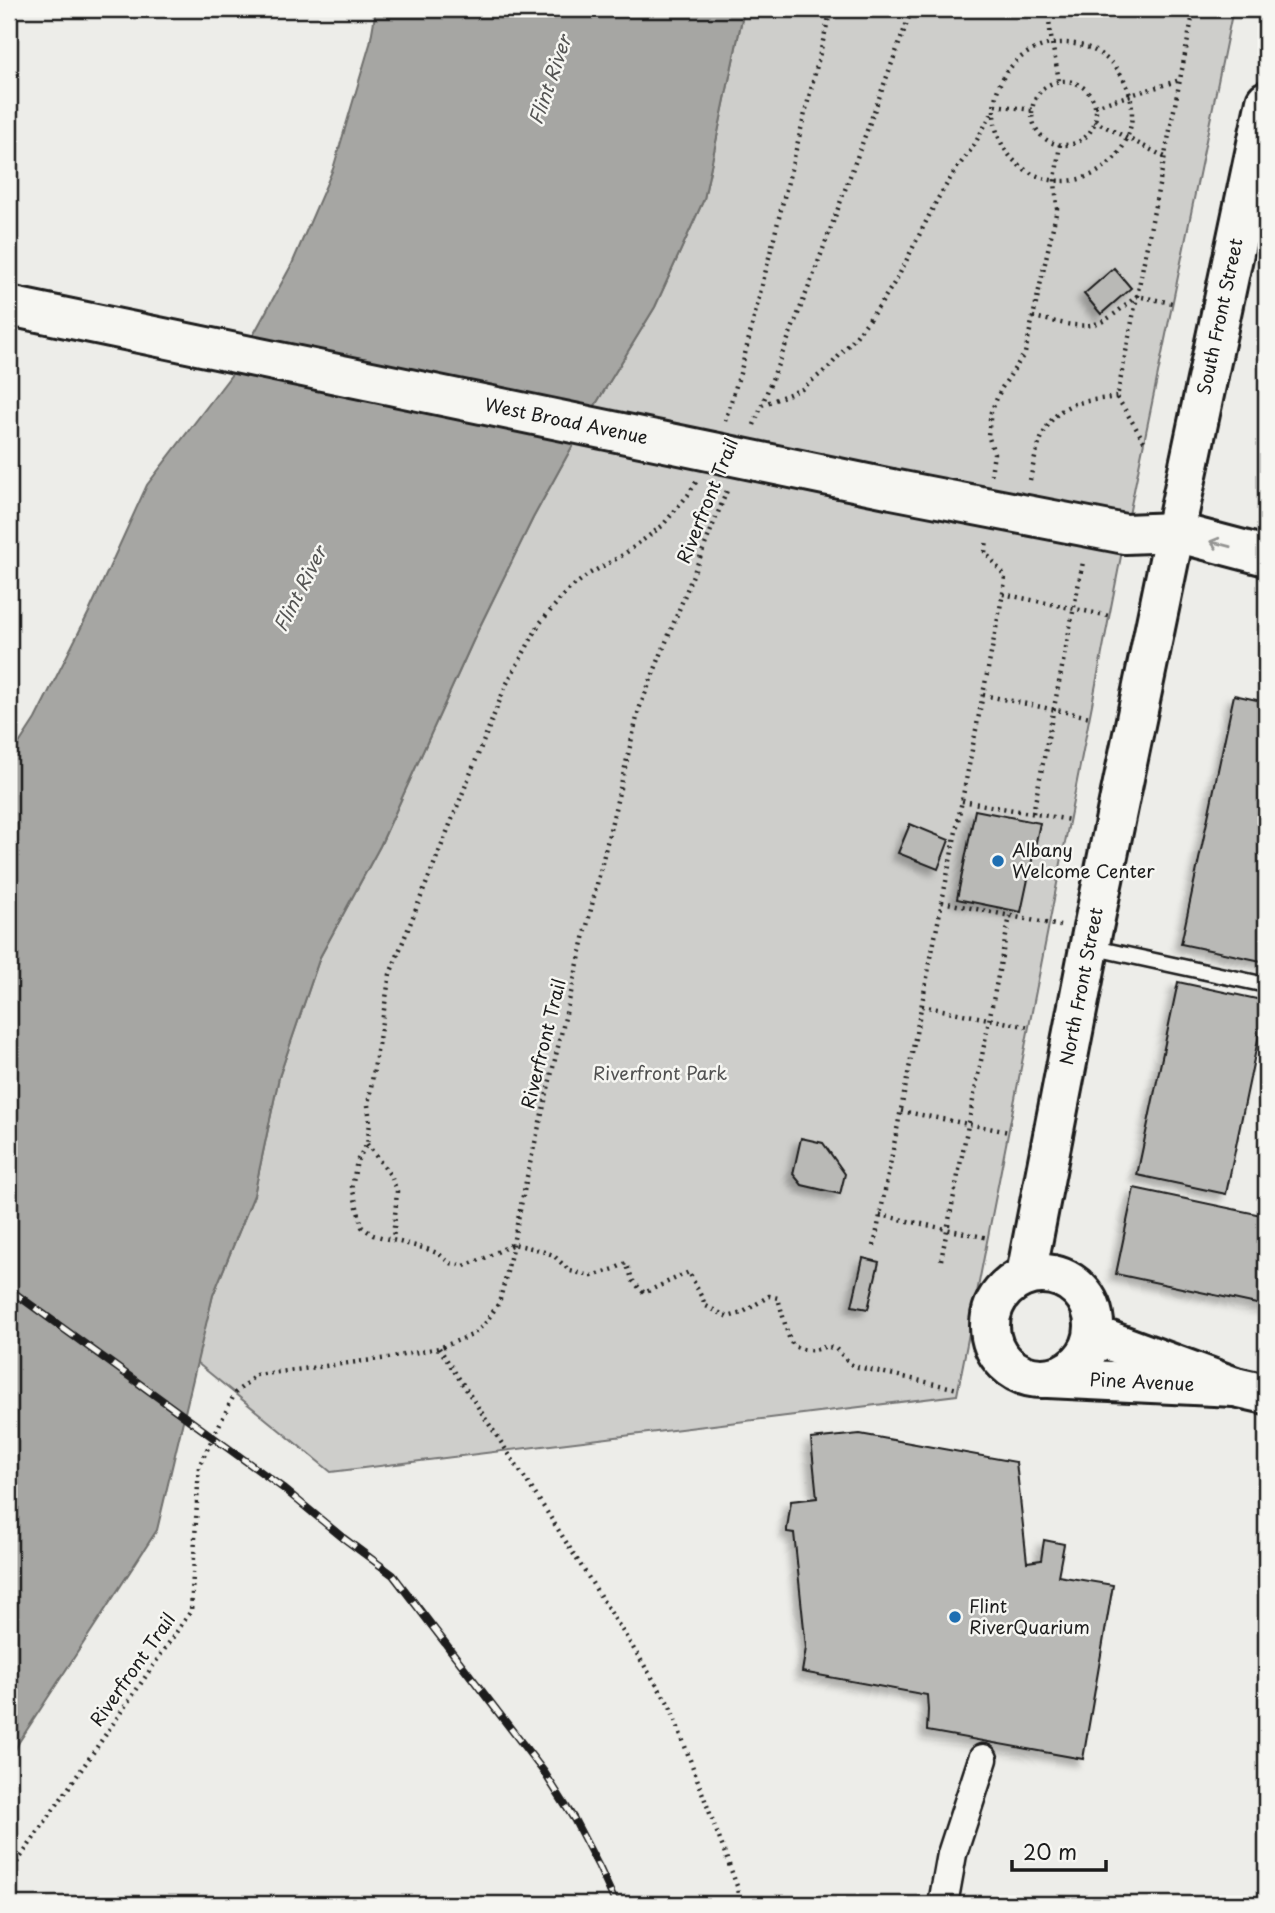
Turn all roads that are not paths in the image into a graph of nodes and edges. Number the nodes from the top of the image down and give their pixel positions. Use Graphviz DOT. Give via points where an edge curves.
graph roads {
  1 [pos="1266,101"];
  2 [pos="1252,237"];
  3 [pos="9,306"];
  4 [pos="1172,546"];
  5 [pos="1266,556"];
  6 [pos="1266,580"];
  7 [pos="1091,940"];
  8 [pos="1266,985"];
  9 [pos="1026,1275"];
  10 [pos="1094,1335"];
  11 [pos="1048,1378"];
  12 [pos="1251,1391"];
  13 [pos="983,1759"];
  14 [pos="943,1904"];
  1 -- 2 [label="main road, South Front Street"];
  2 -- 4 [label="main road, South Front Street"];
  3 -- 4 [label="main road, West Broad Avenue, bridge"];
  5 -- 4 [label="main road, West Broad Avenue, one-way"];
  4 -- 6 [label="main road, West Broad Avenue"];
  4 -- 7 [label="main road, North Front Street"];
  7 -- 8 [label="lane"];
  7 -- 9 [label="main road, North Front Street"];
  9 -- 10 [label="main road" via="1058,1276 1084,1294 1093,1313"];
  9 -- 11 [label="main road" via="1009,1284 996,1299 989,1317 990,1337 1011,1368 1029,1377"];
  10 -- 11 [label="main road" via="1086,1355 1070,1371"];
  10 -- 12 [label="main road, Pine Avenue"];
  11 -- 12 [label="main road, Pine Avenue"];
  13 -- 14 [label="street" via="952,1854"];
}
